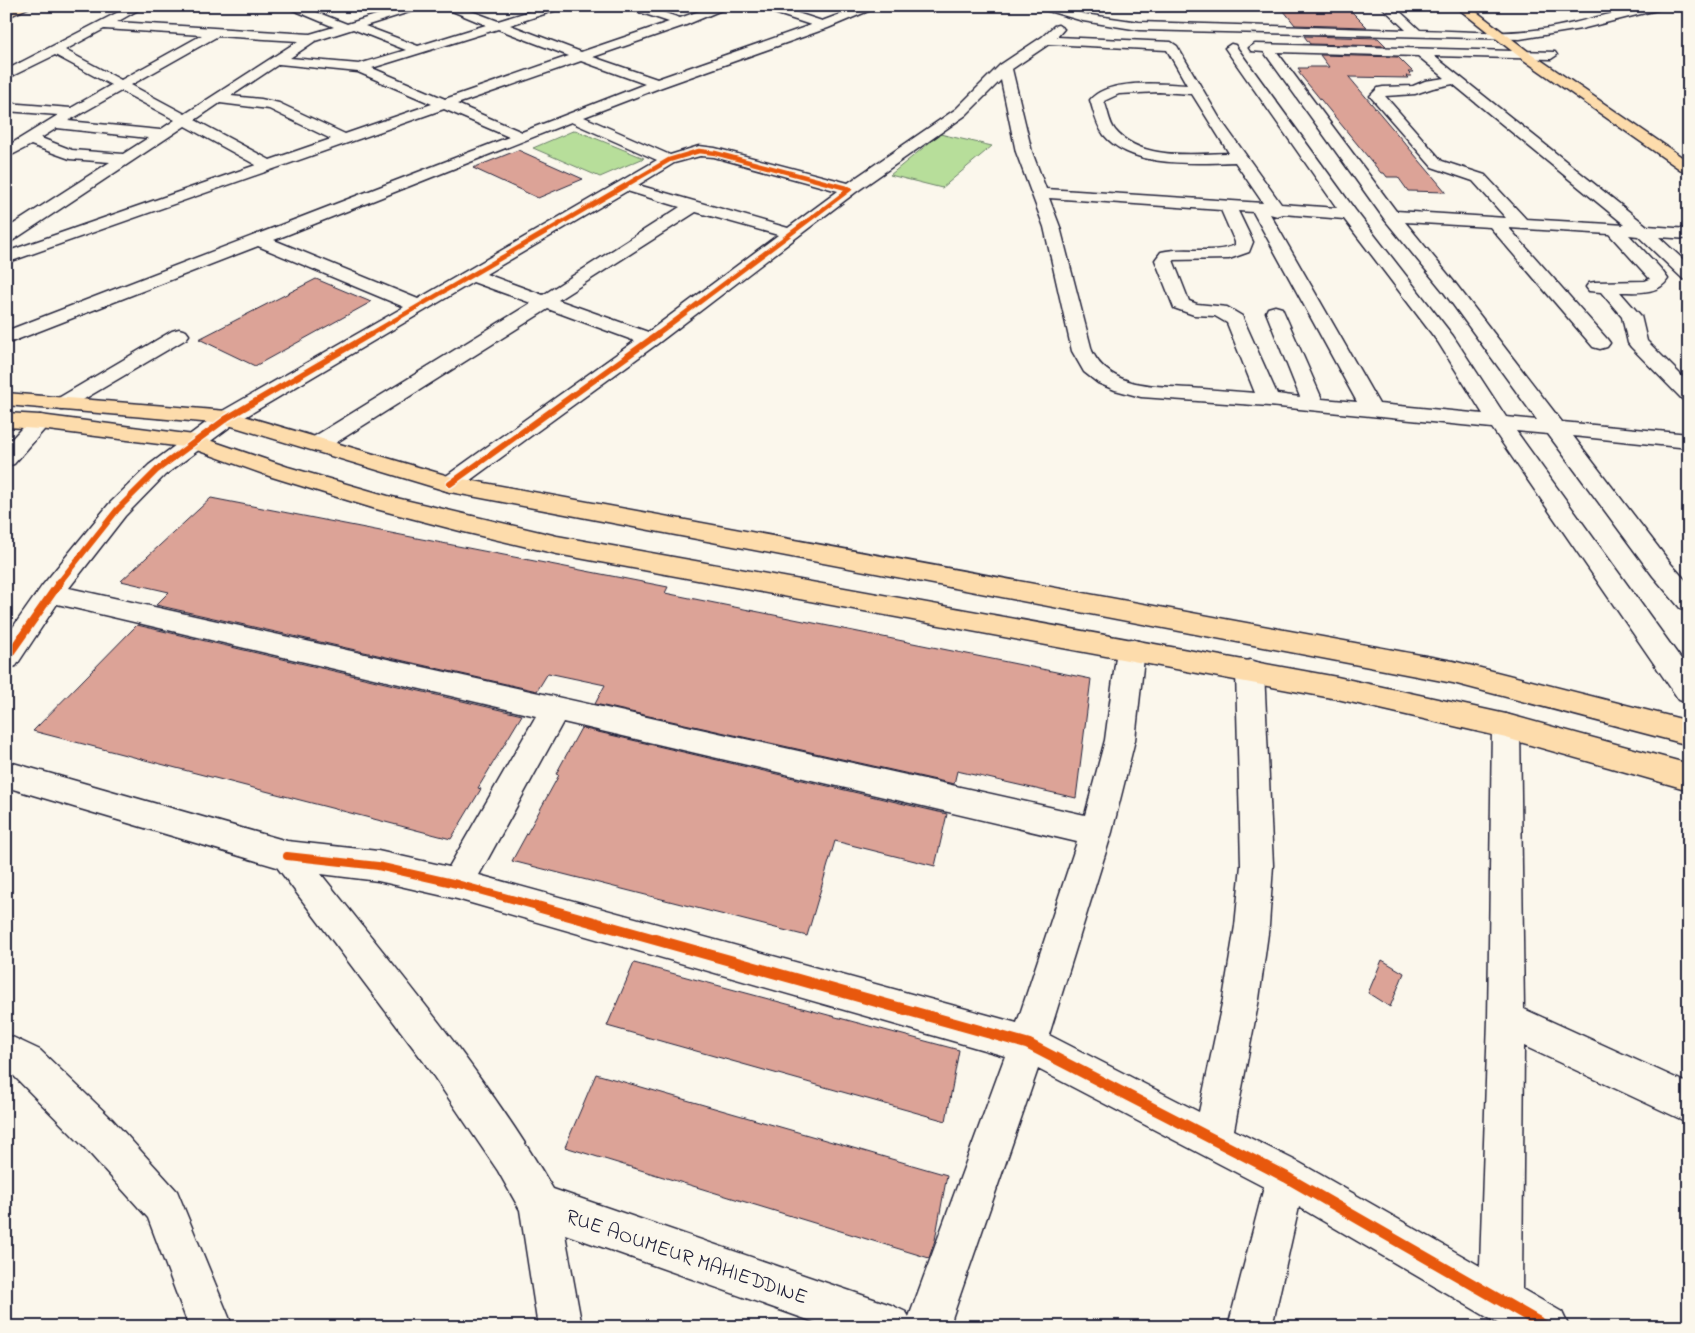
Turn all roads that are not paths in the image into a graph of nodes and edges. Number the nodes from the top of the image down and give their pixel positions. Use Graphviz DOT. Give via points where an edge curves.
graph roads {
  1 [pos="26,6"];
  2 [pos="139,6"];
  3 [pos="290,6"];
  4 [pos="418,6"];
  5 [pos="446,6"];
  6 [pos="559,6"];
  7 [pos="630,6"];
  8 [pos="725,6"];
  9 [pos="763,6"];
  10 [pos="1042,6"];
  11 [pos="1387,6"];
  12 [pos="1461,6"];
  13 [pos="1620,6"];
  14 [pos="1661,6"];
  15 [pos="867,7"];
  16 [pos="1632,13"];
  17 [pos="1230,14"];
  18 [pos="6,15"];
  19 [pos="1082,17"];
  20 [pos="682,22"];
  21 [pos="498,24"];
  22 [pos="1509,24"];
  23 [pos="102,25"];
  24 [pos="824,25"];
  25 [pos="348,26"];
  26 [pos="1241,28"];
  27 [pos="214,33"];
  28 [pos="1416,33"];
  29 [pos="1499,36"];
  30 [pos="1525,36"];
  31 [pos="1046,40"];
  32 [pos="306,42"];
  33 [pos="1260,48"];
  34 [pos="56,50"];
  35 [pos="418,50"];
  36 [pos="1421,52"];
  37 [pos="1524,55"];
  38 [pos="581,58"];
  39 [pos="1554,58"];
  40 [pos="275,60"];
  41 [pos="360,68"];
  42 [pos="1005,68"];
  43 [pos="6,75"];
  44 [pos="1455,80"];
  45 [pos="657,84"];
  46 [pos="121,85"];
  47 [pos="1197,90"];
  48 [pos="216,99"];
  49 [pos="446,104"];
  50 [pos="6,107"];
  51 [pos="73,112"];
  52 [pos="573,118"];
  53 [pos="184,122"];
  54 [pos="55,124"];
  55 [pos="163,135"];
  56 [pos="522,137"];
  57 [pos="30,140"];
  58 [pos="345,140"];
  59 [pos="6,154"];
  60 [pos="1240,157"];
  61 [pos="127,159"];
  62 [pos="669,160"];
  63 [pos="268,166"];
  64 [pos="1689,169"];
  65 [pos="1431,179"];
  66 [pos="1481,180"];
  67 [pos="625,186"];
  68 [pos="850,189"];
  69 [pos="1040,193"];
  70 [pos="692,206"];
  71 [pos="1228,207"];
  72 [pos="1268,210"];
  73 [pos="1349,214"];
  74 [pos="1392,216"];
  75 [pos="1495,222"];
  76 [pos="1521,224"];
  77 [pos="1613,229"];
  78 [pos="1641,230"];
  79 [pos="790,234"];
  80 [pos="1689,234"];
  81 [pos="6,238"];
  82 [pos="260,240"];
  83 [pos="6,258"];
  84 [pos="472,275"];
  85 [pos="1689,275"];
  86 [pos="546,302"];
  87 [pos="418,306"];
  88 [pos="1275,312"];
  89 [pos="180,335"];
  90 [pos="6,338"];
  91 [pos="650,340"];
  92 [pos="1600,343"];
  93 [pos="1689,395"];
  94 [pos="6,399"];
  95 [pos="1268,400"];
  96 [pos="62,404"];
  97 [pos="1314,404"];
  98 [pos="1371,409"];
  99 [pos="227,418"];
  100 [pos="6,420"];
  101 [pos="40,422"];
  102 [pos="1500,424"];
  103 [pos="1556,429"];
  104 [pos="1689,441"];
  105 [pos="194,442"];
  106 [pos="318,444"];
  107 [pos="6,459"];
  108 [pos="450,484"];
  109 [pos="51,593"];
  110 [pos="1689,601"];
  111 [pos="1131,649"];
  112 [pos="6,660"];
  113 [pos="1250,671"];
  114 [pos="1689,692"];
  115 [pos="555,709"];
  116 [pos="1506,726"];
  117 [pos="1689,733"];
  118 [pos="6,774"];
  119 [pos="1689,777"];
  120 [pos="1096,832"];
  121 [pos="287,856"];
  122 [pos="457,884"];
  123 [pos="1506,1019"];
  124 [pos="1028,1044"];
  125 [pos="6,1052"];
  126 [pos="1689,1104"];
  127 [pos="1213,1140"];
  128 [pos="1286,1177"];
  129 [pos="539,1205"];
  130 [pos="1500,1301"];
  131 [pos="211,1327"];
  132 [pos="560,1327"];
  133 [pos="891,1327"];
  134 [pos="927,1327"];
  135 [pos="1250,1327"];
  136 [pos="1547,1327"];
  1 -- 18 [label="main road"];
  2 -- 23 [label="street"];
  3 -- 25 [label="street"];
  4 -- 25 [label="street"];
  5 -- 21 [label="street"];
  6 -- 21 [label="street"];
  7 -- 20 [label="street"];
  8 -- 20 [label="street"];
  9 -- 24 [label="street"];
  10 -- 19 [label="street"];
  11 -- 28 [label="street"];
  12 -- 29 [label="main road"];
  13 -- 16 [label="street"];
  14 -- 16 [label="street"];
  15 -- 24 [label="street"];
  16 -- 30 [label="street"];
  17 -- 26 [label="street"];
  19 -- 26 [label="street" via="1139,26"];
  19 -- 31 [label="street" via="1061,26"];
  20 -- 38 [label="street"];
  21 -- 35 [label="street"];
  21 -- 38 [label="street"];
  22 -- 30 [label="main road"];
  23 -- 27 [label="street"];
  23 -- 34 [label="street"];
  24 -- 45 [label="street"];
  25 -- 32 [label="street"];
  25 -- 35 [label="street"];
  26 -- 28 [label="street"];
  26 -- 33 [label="street"];
  27 -- 32 [label="street"];
  27 -- 46 [label="street"];
  28 -- 29 [label="street"];
  29 -- 30 [label="street"];
  29 -- 37 [label="main road"];
  30 -- 39 [label="main road"];
  31 -- 42 [label="street"];
  31 -- 47 [label="street" via="1176,46"];
  32 -- 40 [label="street"];
  32 -- 41 [label="street"];
  33 -- 36 [label="street"];
  33 -- 73 [label="street" via="1226,48"];
  33 -- 74 [label="street"];
  34 -- 43 [label="street"];
  34 -- 46 [label="street"];
  35 -- 41 [label="street"];
  36 -- 37 [label="street"];
  36 -- 44 [label="street"];
  37 -- 39 [label="street"];
  37 -- 64 [label="main road"];
  38 -- 45 [label="street"];
  38 -- 49 [label="street"];
  40 -- 41 [label="street"];
  40 -- 48 [label="street"];
  41 -- 49 [label="street"];
  42 -- 68 [label="street" via="961,112"];
  42 -- 69 [label="street" via="1024,152"];
  44 -- 66 [label="street" via="1415,90 1383,92 1377,96 1437,164"];
  44 -- 78 [label="street"];
  45 -- 52 [label="street"];
  46 -- 51 [label="street"];
  46 -- 53 [label="street"];
  47 -- 60 [label="street"];
  47 -- 60 [label="street" via="1129,89 1103,94 1097,100 1109,132 1124,146 1147,154 1173,157"];
  48 -- 53 [label="street"];
  48 -- 58 [label="street" via="274,106"];
  49 -- 56 [label="street"];
  49 -- 58 [label="street"];
  50 -- 51 [label="street"];
  51 -- 54 [label="street"];
  52 -- 56 [label="street"];
  52 -- 62 [label="street"];
  53 -- 55 [label="street"];
  53 -- 63 [label="street"];
  54 -- 55 [label="street"];
  54 -- 57 [label="street"];
  55 -- 61 [label="street"];
  56 -- 82 [label="street"];
  57 -- 59 [label="street"];
  57 -- 61 [label="street" via="70,154"];
  58 -- 63 [label="street"];
  60 -- 72 [label="street"];
  61 -- 81 [label="street"];
  62 -- 67 [label="street"];
  62 -- 68 [label="street" via="699,151 715,153"];
  63 -- 83 [label="street"];
  65 -- 66 [label="street"];
  66 -- 76 [label="street"];
  67 -- 70 [label="street"];
  67 -- 84 [label="street"];
  68 -- 79 [label="street"];
  69 -- 71 [label="street"];
  69 -- 95 [label="street" via="1052,227 1082,351 1094,370 1114,383 1141,391"];
  70 -- 79 [label="street"];
  70 -- 86 [label="street"];
  71 -- 72 [label="street"];
  71 -- 95 [label="street" via="1244,248 1229,254 1171,255 1164,260 1181,304 1194,309 1220,311 1235,320"];
  72 -- 73 [label="street"];
  72 -- 98 [label="street"];
  73 -- 102 [label="street" via="1446,340"];
  74 -- 75 [label="street"];
  74 -- 103 [label="street" via="1450,287"];
  75 -- 76 [label="street"];
  75 -- 92 [label="street"];
  76 -- 77 [label="street"];
  77 -- 78 [label="street"];
  77 -- 93 [label="street" via="1659,279 1648,286 1598,287 1631,316 1638,343"];
  78 -- 80 [label="street"];
  78 -- 85 [label="street"];
  79 -- 91 [label="street"];
  82 -- 87 [label="street"];
  82 -- 90 [label="street"];
  84 -- 86 [label="street"];
  84 -- 87 [label="street"];
  86 -- 91 [label="street"];
  86 -- 106 [label="street"];
  87 -- 99 [label="street"];
  88 -- 97 [label="street"];
  89 -- 96 [label="street"];
  91 -- 108 [label="street"];
  94 -- 96 [label="main road"];
  95 -- 97 [label="street"];
  96 -- 99 [label="main road"];
  97 -- 98 [label="street"];
  98 -- 102 [label="street"];
  99 -- 105 [label="street"];
  99 -- 106 [label="main road"];
  100 -- 101 [label="main road"];
  101 -- 105 [label="main road"];
  101 -- 107 [label="street"];
  102 -- 103 [label="street"];
  102 -- 114 [label="street"];
  103 -- 104 [label="street"];
  103 -- 110 [label="street"];
  105 -- 109 [label="street" via="157,470 117,510"];
  105 -- 111 [label="main road" via="384,503 548,543"];
  106 -- 108 [label="main road"];
  108 -- 117 [label="main road" via="1453,672"];
  109 -- 112 [label="street"];
  109 -- 115 [label="street"];
  111 -- 113 [label="main road"];
  111 -- 120 [label="street" via="1120,740"];
  113 -- 116 [label="main road"];
  113 -- 127 [label="street" via="1257,865 1241,999"];
  115 -- 120 [label="street"];
  115 -- 122 [label="street"];
  116 -- 119 [label="main road"];
  116 -- 123 [label="street"];
  118 -- 121 [label="street"];
  120 -- 124 [label="street"];
  121 -- 122 [label="street" via="378,866"];
  121 -- 129 [label="street" via="454,1072 512,1157"];
  122 -- 124 [label="street"];
  123 -- 126 [label="street"];
  123 -- 130 [label="street"];
  124 -- 127 [label="street"];
  124 -- 134 [label="street"];
  125 -- 131 [label="street" via="27,1062 98,1133 163,1206"];
  127 -- 128 [label="street"];
  128 -- 130 [label="street"];
  128 -- 135 [label="street"];
  129 -- 132 [label="street"];
  129 -- 133 [label="street, RUE AOUMEUR MAHIEDDINE"];
  130 -- 136 [label="street"];
}
